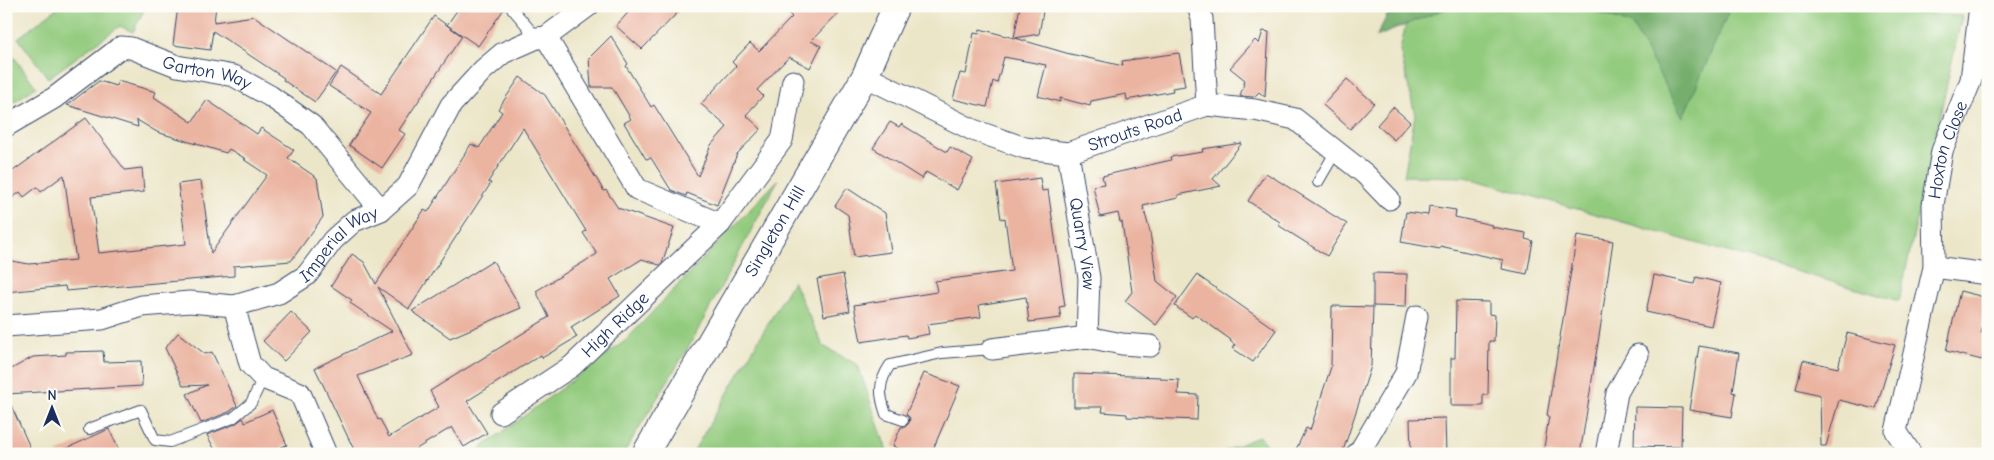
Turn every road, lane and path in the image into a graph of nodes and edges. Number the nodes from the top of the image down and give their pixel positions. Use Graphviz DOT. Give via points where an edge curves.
graph roads {
  1 [pos="510,6"];
  2 [pos="588,6"];
  3 [pos="896,6"];
  4 [pos="1198,6"];
  5 [pos="1980,6"];
  6 [pos="542,37"];
  7 [pos="865,76"];
  8 [pos="793,81"];
  9 [pos="1207,105"];
  10 [pos="6,126"];
  11 [pos="1336,151"];
  12 [pos="1068,154"];
  13 [pos="1318,182"];
  14 [pos="1389,200"];
  15 [pos="381,210"];
  16 [pos="720,224"];
  17 [pos="1934,267"];
  18 [pos="1988,274"];
  19 [pos="234,306"];
  20 [pos="1417,316"];
  21 [pos="6,326"];
  22 [pos="1087,337"];
  23 [pos="1150,346"];
  24 [pos="992,349"];
  25 [pos="1638,355"];
  26 [pos="263,378"];
  27 [pos="501,413"];
  28 [pos="903,420"];
  29 [pos="88,430"];
  30 [pos="1360,453"];
  31 [pos="326,454"];
  32 [pos="645,454"];
  33 [pos="1606,454"];
  34 [pos="1911,454"];
  1 -- 6 [label="lane"];
  2 -- 6 [label="street, Imperial Way"];
  3 -- 7 [label="street, Singleton Hill"];
  4 -- 9 [label="street" via="1202,19"];
  5 -- 17 [label="street, Hoxton Close" via="1972,80 1942,151 1933,205"];
  6 -- 15 [label="street, Imperial Way" via="503,53 483,70 451,105 408,186"];
  6 -- 16 [label="street" via="637,189"];
  7 -- 12 [label="street, Strouts Road" via="973,130 1025,148"];
  7 -- 32 [label="street, Singleton Hill"];
  8 -- 16 [label="street, High Ridge" via="782,140"];
  9 -- 11 [label="street, Strouts Road" via="1295,118"];
  9 -- 12 [label="street, Strouts Road"];
  10 -- 15 [label="street, Garton Way" via="54,98 121,47 131,48 177,66 234,76 270,96 311,125"];
  11 -- 13 [label="lane"];
  11 -- 14 [label="street, Strouts Road" via="1365,174"];
  12 -- 22 [label="street, Quarry View" via="1089,278"];
  15 -- 19 [label="street, Imperial Way" via="354,221 333,240 307,275 279,293"];
  16 -- 27 [label="street, High Ridge" via="572,366"];
  17 -- 18 [label="street"];
  17 -- 34 [label="street, Hoxton Close" via="1896,431"];
  19 -- 21 [label="street, Imperial Way" via="190,302 142,306 102,319"];
  19 -- 26 [label="street" via="250,364"];
  20 -- 30 [label="street" via="1406,373"];
  22 -- 23 [label="street"];
  22 -- 24 [label="street"];
  24 -- 28 [label="lane" via="942,353 890,365 882,377 880,398 886,414"];
  25 -- 33 [label="street" via="1618,393"];
  26 -- 29 [label="lane" via="251,402 233,418 170,442 155,440 141,410"];
  26 -- 31 [label="street" via="300,393"];
}
